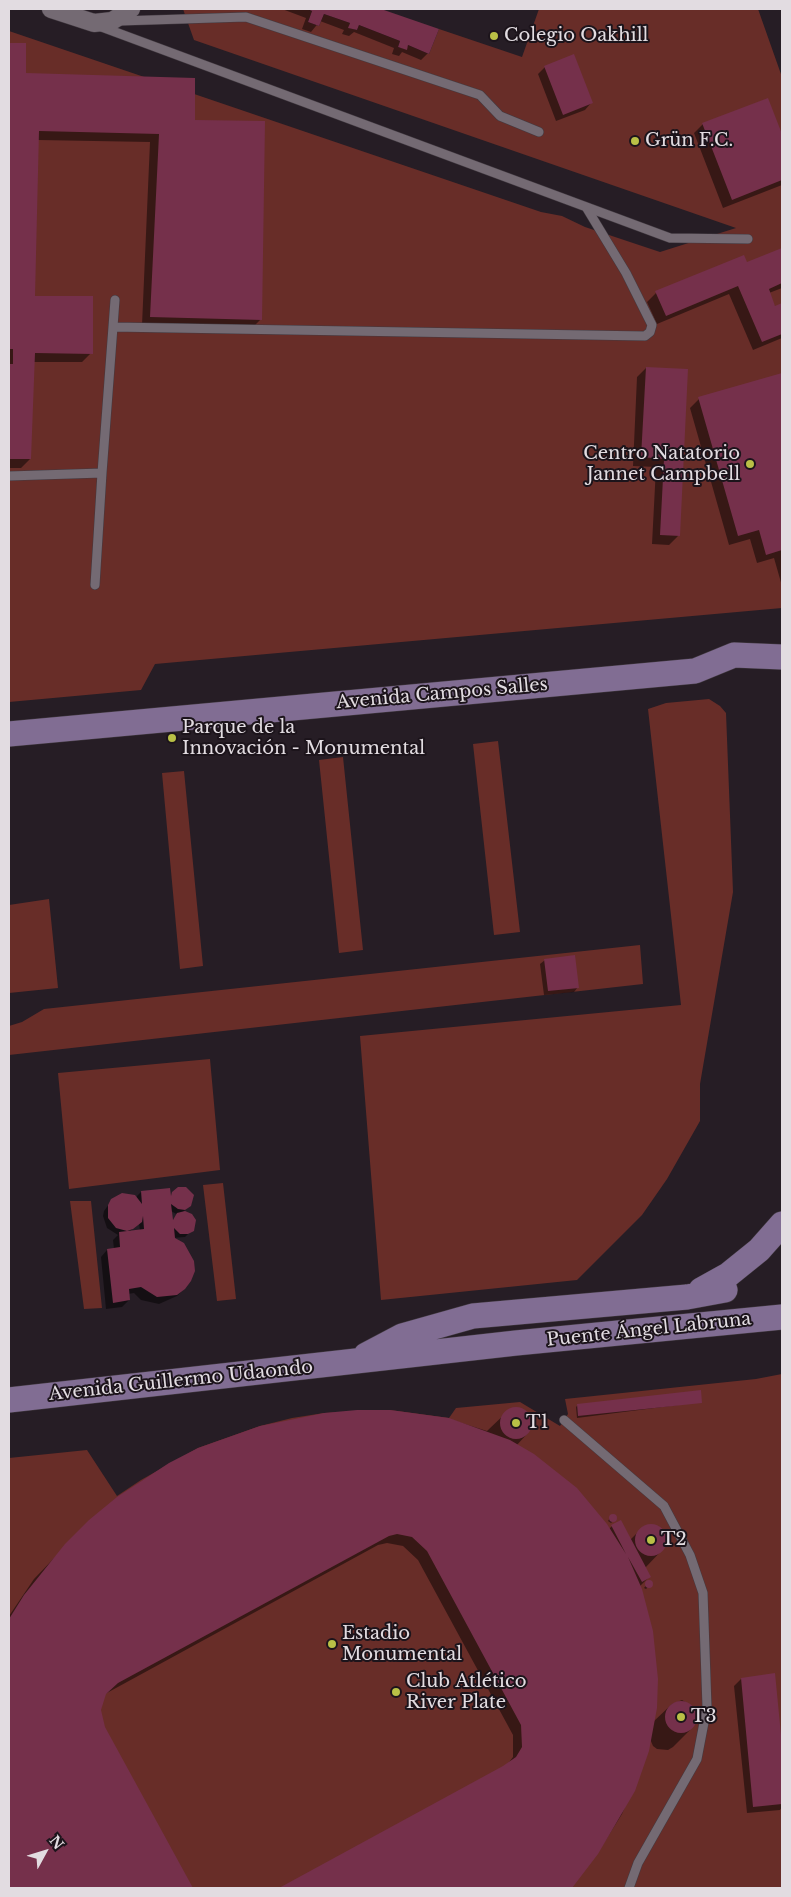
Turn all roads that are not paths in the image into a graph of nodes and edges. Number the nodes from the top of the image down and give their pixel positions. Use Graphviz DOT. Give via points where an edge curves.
graph roads {
  1 [pos="51,9"];
  2 [pos="131,9"];
  3 [pos="80,20"];
  4 [pos="112,21"];
  5 [pos="539,132"];
  6 [pos="586,207"];
  7 [pos="748,239"];
  8 [pos="115,300"];
  9 [pos="113,327"];
  10 [pos="102,474"];
  11 [pos="9,476"];
  12 [pos="95,585"];
  13 [pos="782,657"];
  14 [pos="9,734"];
  15 [pos="782,1224"];
  16 [pos="725,1290"];
  17 [pos="687,1297"];
  18 [pos="782,1317"];
  19 [pos="516,1343"];
  20 [pos="352,1362"];
  21 [pos="9,1400"];
  22 [pos="564,1420"];
  23 [pos="629,1888"];
  1 -- 3 [label="street"];
  2 -- 4 [label="street"];
  3 -- 4 [label="street"];
  3 -- 6 [label="lane"];
  4 -- 5 [label="lane" via="246,17 480,95 500,116"];
  6 -- 7 [label="lane" via="670,238"];
  6 -- 9 [label="lane" via="626,273 652,325 646,336"];
  8 -- 9 [label="lane"];
  9 -- 10 [label="lane"];
  10 -- 11 [label="lane"];
  10 -- 12 [label="lane"];
  13 -- 14 [label="main road, Avenida Campos Salles" via="734,655 695,671"];
  15 -- 17 [label="main road" via="759,1250 728,1275"];
  16 -- 17 [label="main road, Avenida Guillermo Udaondo"];
  17 -- 20 [label="main road, Avenida Guillermo Udaondo" via="473,1316 402,1336"];
  18 -- 19 [label="main road, Puente Ángel Labruna"];
  19 -- 20 [label="main road, Avenida Guillermo Udaondo"];
  20 -- 21 [label="main road, Avenida Guillermo Udaondo"];
  22 -- 23 [label="lane" via="664,1506 690,1555 703,1593 707,1707 697,1759 638,1863"];
}
